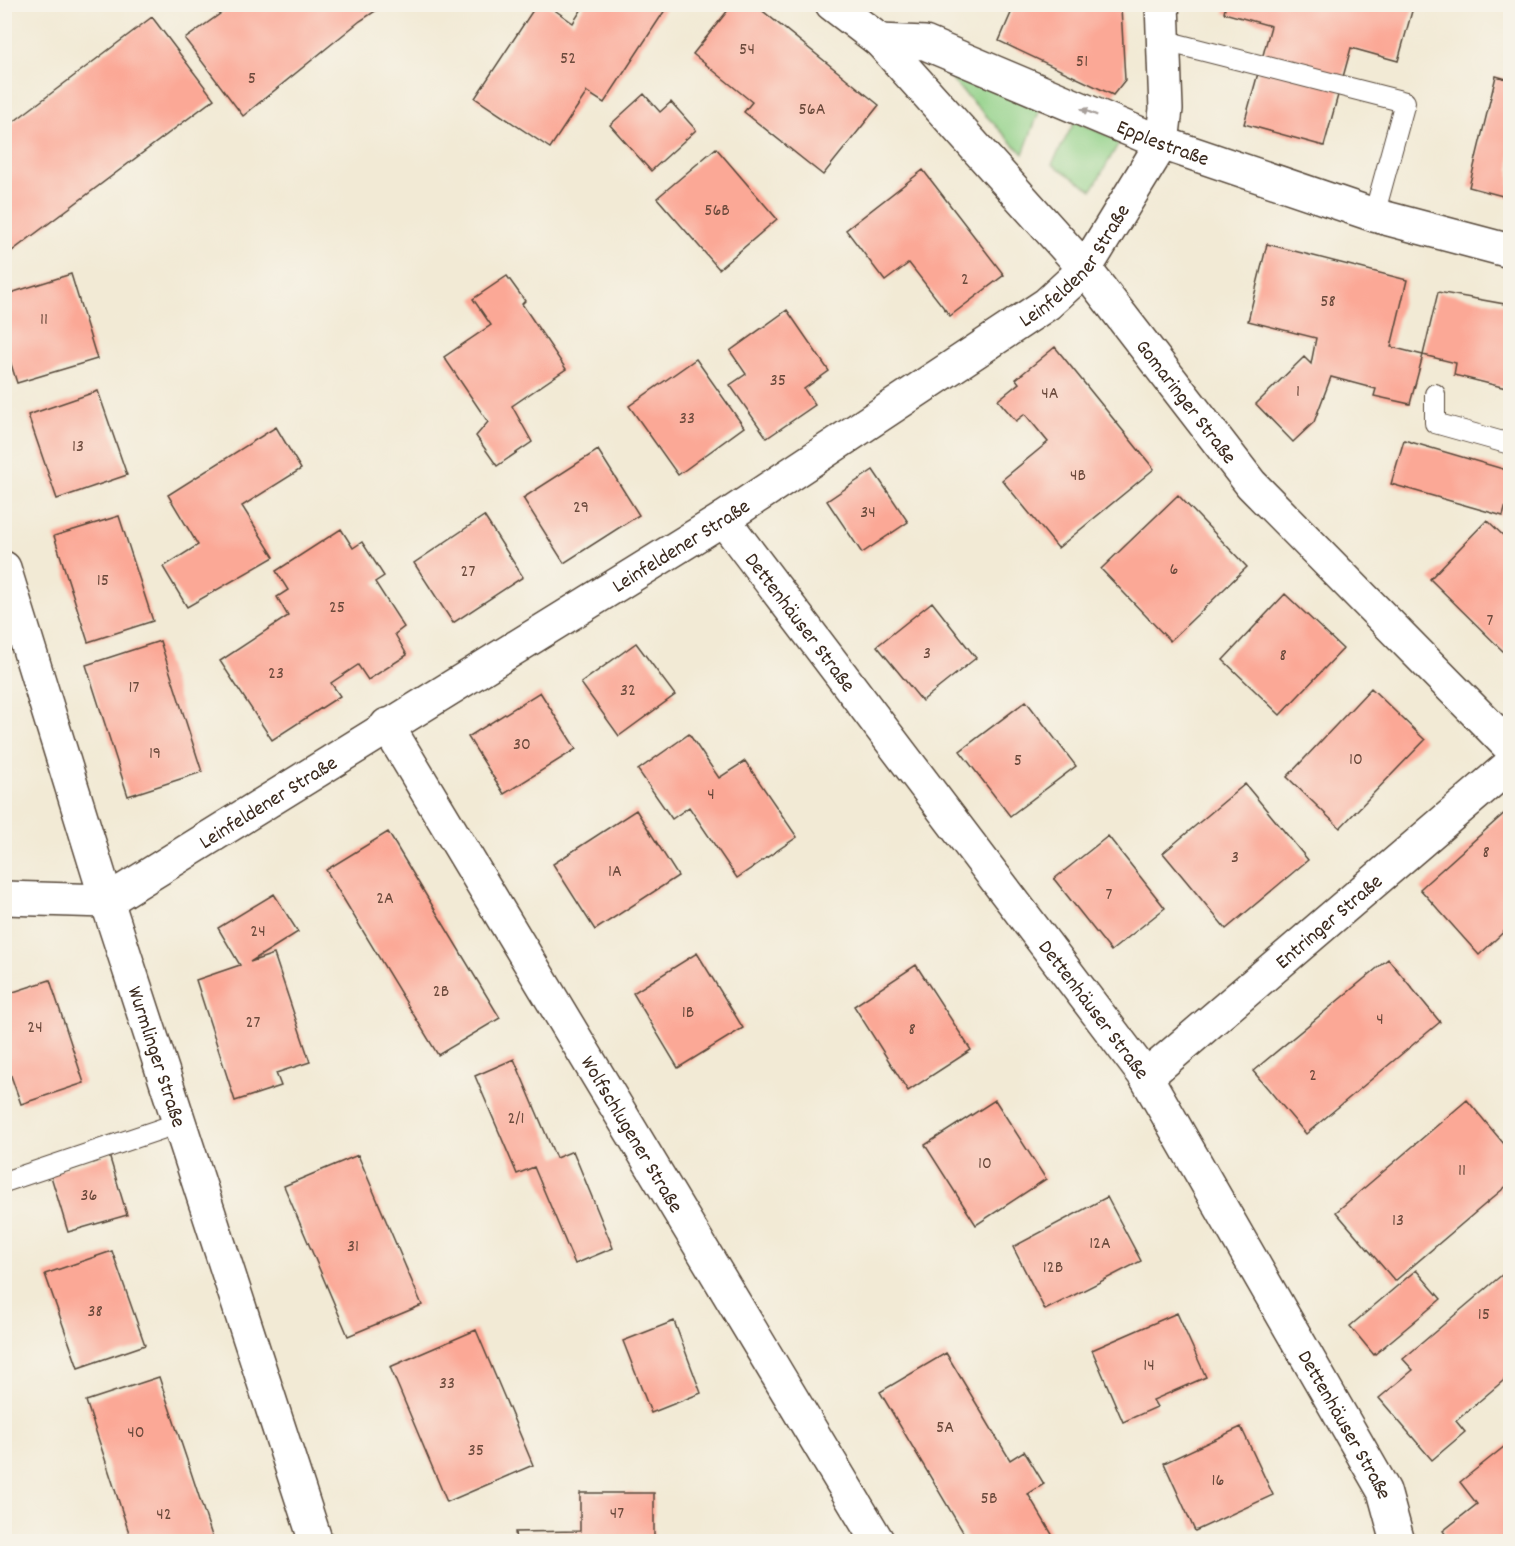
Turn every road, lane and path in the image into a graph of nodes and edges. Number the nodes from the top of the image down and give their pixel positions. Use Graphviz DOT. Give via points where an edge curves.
graph roads {
  1 [pos="832,4"];
  2 [pos="1162,4"];
  3 [pos="880,41"];
  4 [pos="1165,42"];
  5 [pos="1162,143"];
  6 [pos="1374,215"];
  7 [pos="1510,251"];
  8 [pos="1085,269"];
  9 [pos="1435,394"];
  10 [pos="1510,444"];
  11 [pos="723,519"];
  12 [pos="4,568"];
  13 [pos="387,725"];
  14 [pos="1510,747"];
  15 [pos="1510,765"];
  16 [pos="4,898"];
  17 [pos="107,901"];
  18 [pos="1146,1077"];
  19 [pos="179,1123"];
  20 [pos="4,1182"];
  21 [pos="316,1542"];
  22 [pos="878,1542"];
  23 [pos="1398,1542"];
  1 -- 3 [label="street"];
  2 -- 4 [label="street, Leinfeldener Straße"];
  5 -- 3 [label="street, Epplestraße, one-way" via="924,43"];
  3 -- 8 [label="street, Gomaringer Straße"];
  4 -- 5 [label="street, Leinfeldener Straße"];
  4 -- 6 [label="lane" via="1405,102"];
  5 -- 6 [label="street, Epplestraße"];
  5 -- 8 [label="street, Leinfeldener Straße"];
  6 -- 7 [label="street, Epplestraße"];
  8 -- 11 [label="street, Leinfeldener Straße" via="1047,304"];
  8 -- 14 [label="street, Gomaringer Straße" via="1251,484"];
  9 -- 10 [label="lane" via="1435,423"];
  11 -- 13 [label="street, Leinfeldener Straße"];
  11 -- 18 [label="street, Dettenhäuser Straße"];
  12 -- 17 [label="street, Wurmlinger Straße"];
  13 -- 17 [label="street, Leinfeldener Straße"];
  13 -- 22 [label="street, Wolfschlugener Straße"];
  15 -- 18 [label="street, Entringer Straße"];
  16 -- 17 [label="street"];
  17 -- 19 [label="street, Wurmlinger Straße"];
  18 -- 23 [label="street, Dettenhäuser Straße" via="1384,1491"];
  19 -- 20 [label="lane"];
  19 -- 21 [label="street, Wurmlinger Straße"];
}
